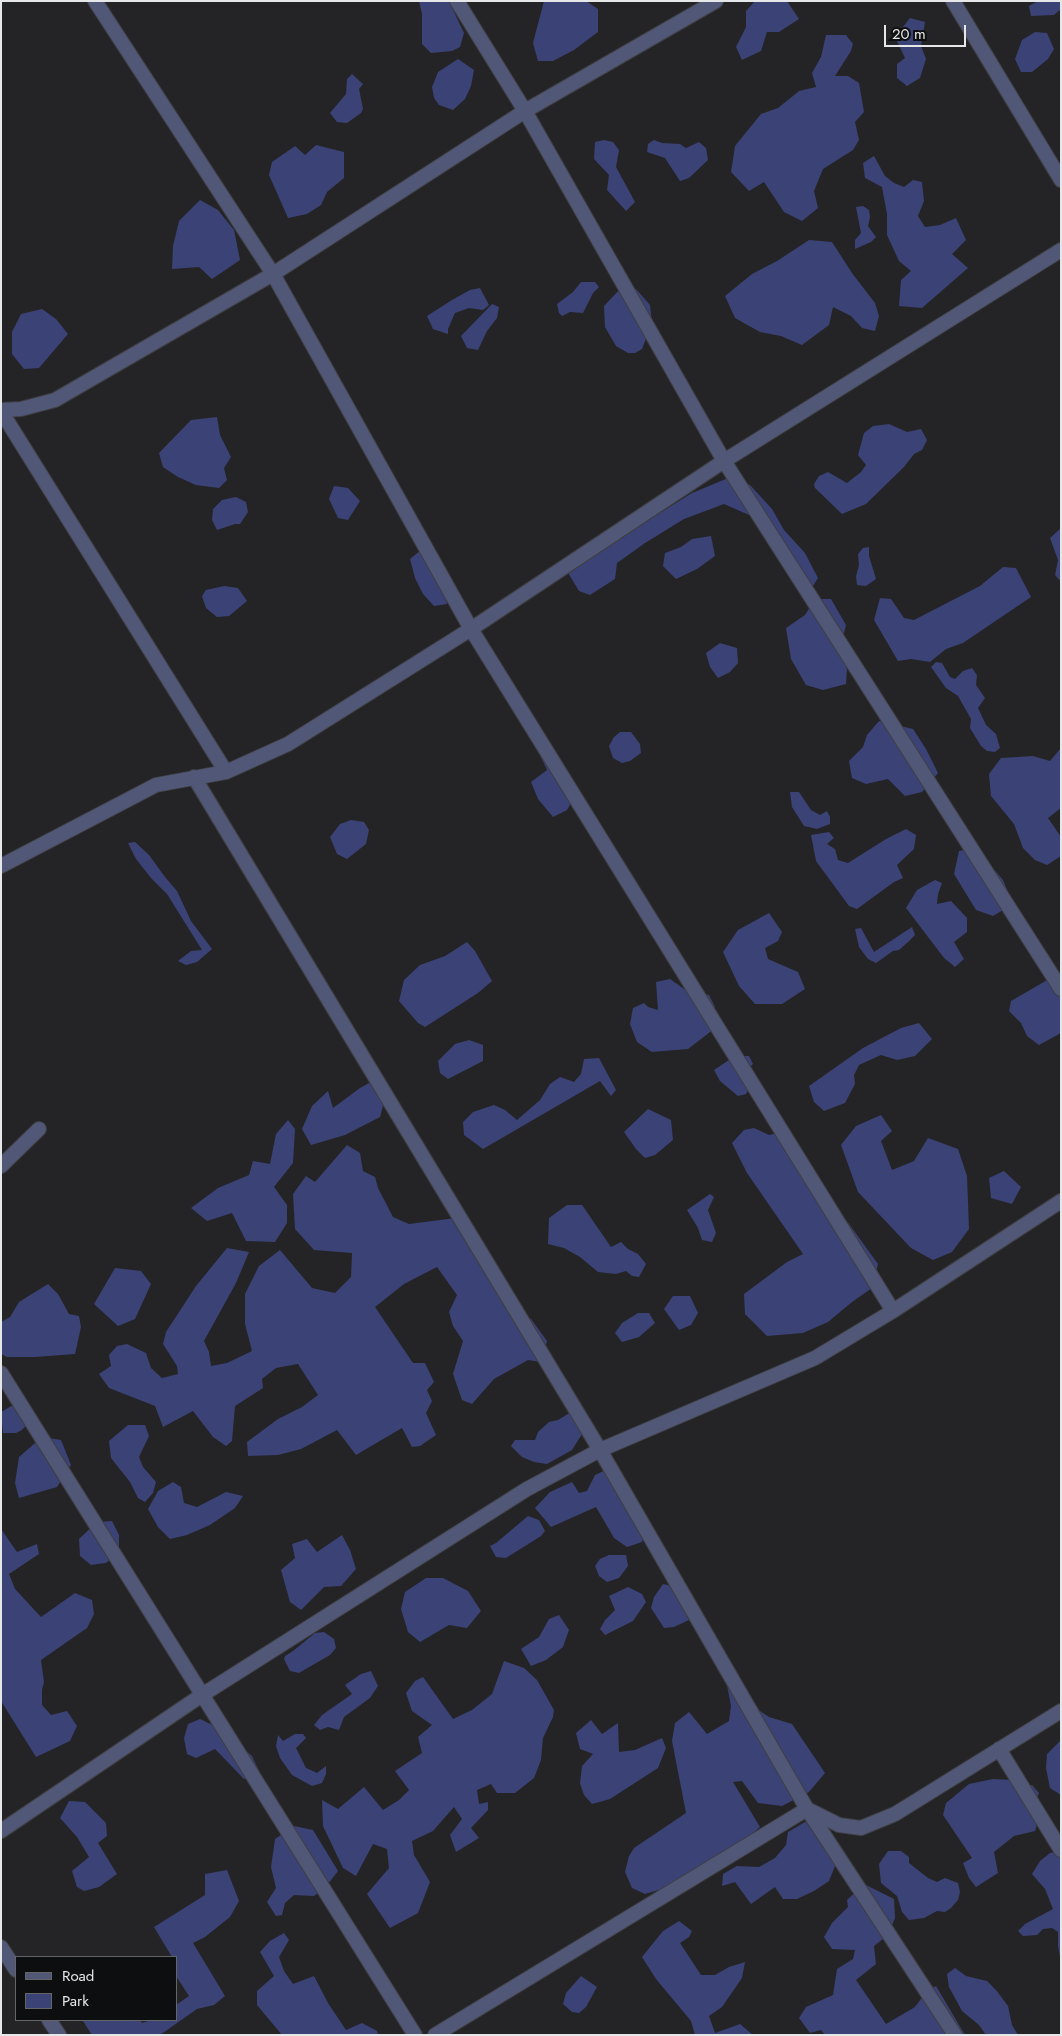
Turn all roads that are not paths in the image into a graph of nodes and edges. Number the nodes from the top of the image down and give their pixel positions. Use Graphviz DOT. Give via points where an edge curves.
graph roads {
  1 [pos="95,1"];
  2 [pos="456,1"];
  3 [pos="716,1"];
  4 [pos="953,1"];
  5 [pos="525,111"];
  6 [pos="1061,180"];
  7 [pos="1061,250"];
  8 [pos="273,274"];
  9 [pos="1,410"];
  10 [pos="724,461"];
  11 [pos="471,629"];
  12 [pos="226,772"];
  13 [pos="194,777"];
  14 [pos="1,866"];
  15 [pos="1061,989"];
  16 [pos="40,1129"];
  17 [pos="1,1166"];
  18 [pos="1061,1200"];
  19 [pos="893,1311"];
  20 [pos="1,1373"];
  21 [pos="600,1450"];
  22 [pos="202,1696"];
  23 [pos="1061,1711"];
  24 [pos="999,1749"];
  25 [pos="807,1808"];
  26 [pos="1,1831"];
  27 [pos="1061,1850"];
  28 [pos="1,1947"];
  29 [pos="15,1968"];
  30 [pos="50,2021"];
  31 [pos="59,2035"];
  32 [pos="415,2035"];
  33 [pos="435,2035"];
  34 [pos="955,2035"];
  1 -- 8 [label="street"];
  2 -- 5 [label="street"];
  3 -- 5 [label="street"];
  4 -- 6 [label="street"];
  5 -- 8 [label="street"];
  5 -- 10 [label="street"];
  7 -- 10 [label="street"];
  8 -- 9 [label="street" via="54,400 21,409"];
  8 -- 11 [label="street"];
  9 -- 12 [label="street"];
  10 -- 11 [label="street"];
  10 -- 15 [label="street"];
  11 -- 12 [label="street" via="288,744"];
  11 -- 19 [label="street"];
  12 -- 13 [label="street"];
  13 -- 14 [label="street" via="156,785"];
  13 -- 21 [label="street"];
  16 -- 17 [label="street"];
  18 -- 19 [label="street"];
  19 -- 21 [label="street" via="816,1358"];
  20 -- 22 [label="street"];
  21 -- 22 [label="street" via="527,1489"];
  21 -- 25 [label="street"];
  22 -- 26 [label="street"];
  22 -- 32 [label="street"];
  23 -- 24 [label="street"];
  24 -- 25 [label="street" via="894,1814 861,1828 839,1825"];
  24 -- 27 [label="street"];
  25 -- 33 [label="street"];
  25 -- 34 [label="street"];
  28 -- 29 [label="street"];
  30 -- 31 [label="street"];
}
